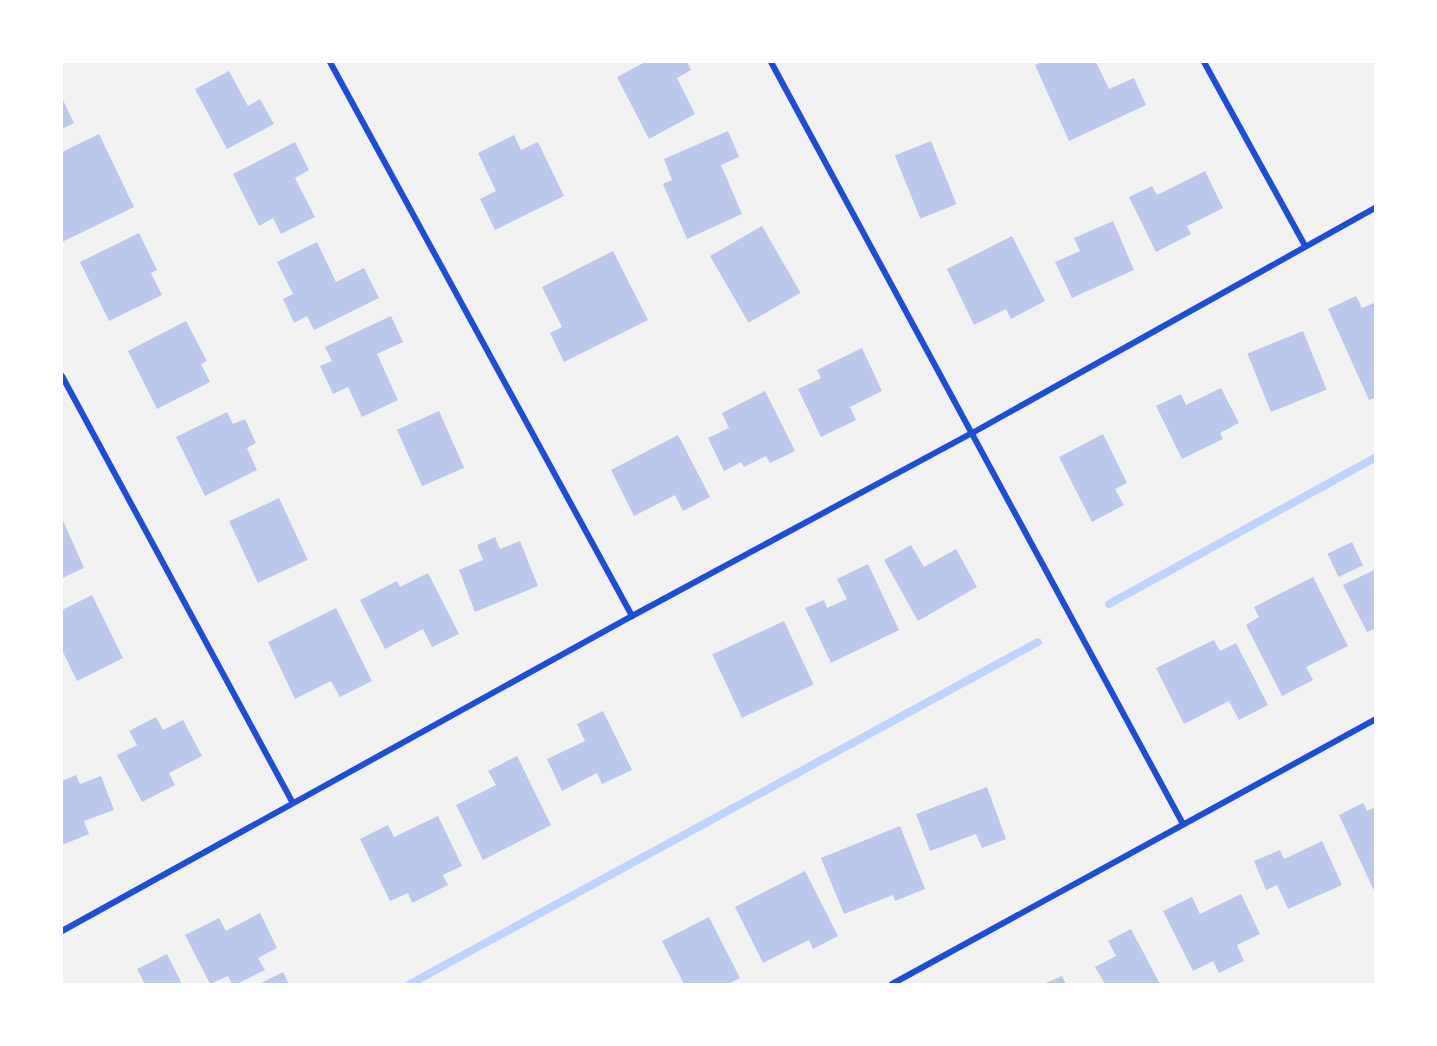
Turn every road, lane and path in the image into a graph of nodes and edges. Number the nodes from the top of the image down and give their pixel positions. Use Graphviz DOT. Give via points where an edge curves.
graph roads {
  1 [pos="330,62"];
  2 [pos="771,62"];
  3 [pos="1204,62"];
  4 [pos="1376,207"];
  5 [pos="1305,246"];
  6 [pos="62,376"];
  7 [pos="974,432"];
  8 [pos="632,616"];
  9 [pos="1376,719"];
  10 [pos="292,802"];
  11 [pos="1183,824"];
  12 [pos="62,931"];
  13 [pos="892,984"];
  1 -- 8 [label="street"];
  2 -- 7 [label="street"];
  3 -- 5 [label="street"];
  4 -- 5 [label="street"];
  5 -- 7 [label="street"];
  6 -- 10 [label="street"];
  7 -- 8 [label="street"];
  7 -- 11 [label="street"];
  8 -- 10 [label="street"];
  9 -- 11 [label="street"];
  10 -- 12 [label="street"];
  11 -- 13 [label="street"];
}
